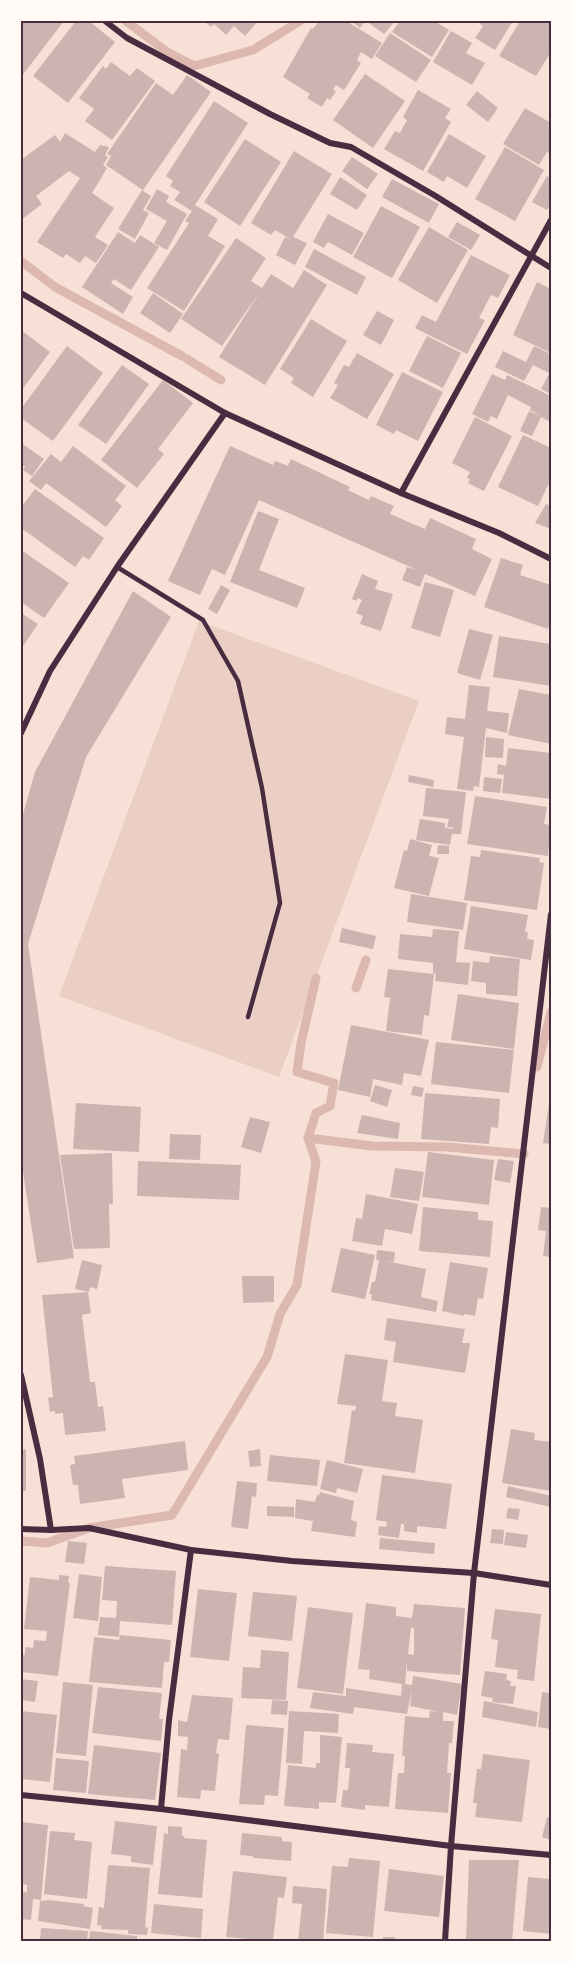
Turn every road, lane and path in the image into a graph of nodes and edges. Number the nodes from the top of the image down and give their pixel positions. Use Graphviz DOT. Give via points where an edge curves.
graph roads {
  1 [pos="105,21"];
  2 [pos="551,220"];
  3 [pos="532,255"];
  4 [pos="551,268"];
  5 [pos="21,294"];
  6 [pos="225,413"];
  7 [pos="401,493"];
  8 [pos="551,559"];
  9 [pos="117,567"];
  10 [pos="21,733"];
  11 [pos="551,914"];
  12 [pos="248,1017"];
  13 [pos="21,1375"];
  14 [pos="21,1529"];
  15 [pos="51,1530"];
  16 [pos="191,1550"];
  17 [pos="474,1573"];
  18 [pos="551,1585"];
  19 [pos="21,1795"];
  20 [pos="161,1809"];
  21 [pos="451,1846"];
  22 [pos="551,1855"];
  23 [pos="445,1941"];
  1 -- 3 [label="street" via="127,38 270,114 330,143 351,147"];
  2 -- 3 [label="street"];
  3 -- 4 [label="street"];
  3 -- 7 [label="street"];
  5 -- 6 [label="street"];
  6 -- 7 [label="street"];
  6 -- 9 [label="street"];
  7 -- 8 [label="street"];
  9 -- 10 [label="street" via="50,672"];
  9 -- 12 [label="lane" via="203,620 238,681 262,788 280,903"];
  11 -- 17 [label="street"];
  13 -- 15 [label="street"];
  14 -- 15 [label="street"];
  15 -- 16 [label="street" via="89,1528"];
  16 -- 17 [label="street"];
  16 -- 20 [label="street"];
  17 -- 18 [label="street"];
  17 -- 21 [label="street"];
  19 -- 20 [label="street"];
  20 -- 21 [label="street"];
  21 -- 22 [label="street"];
  21 -- 23 [label="street"];
}
